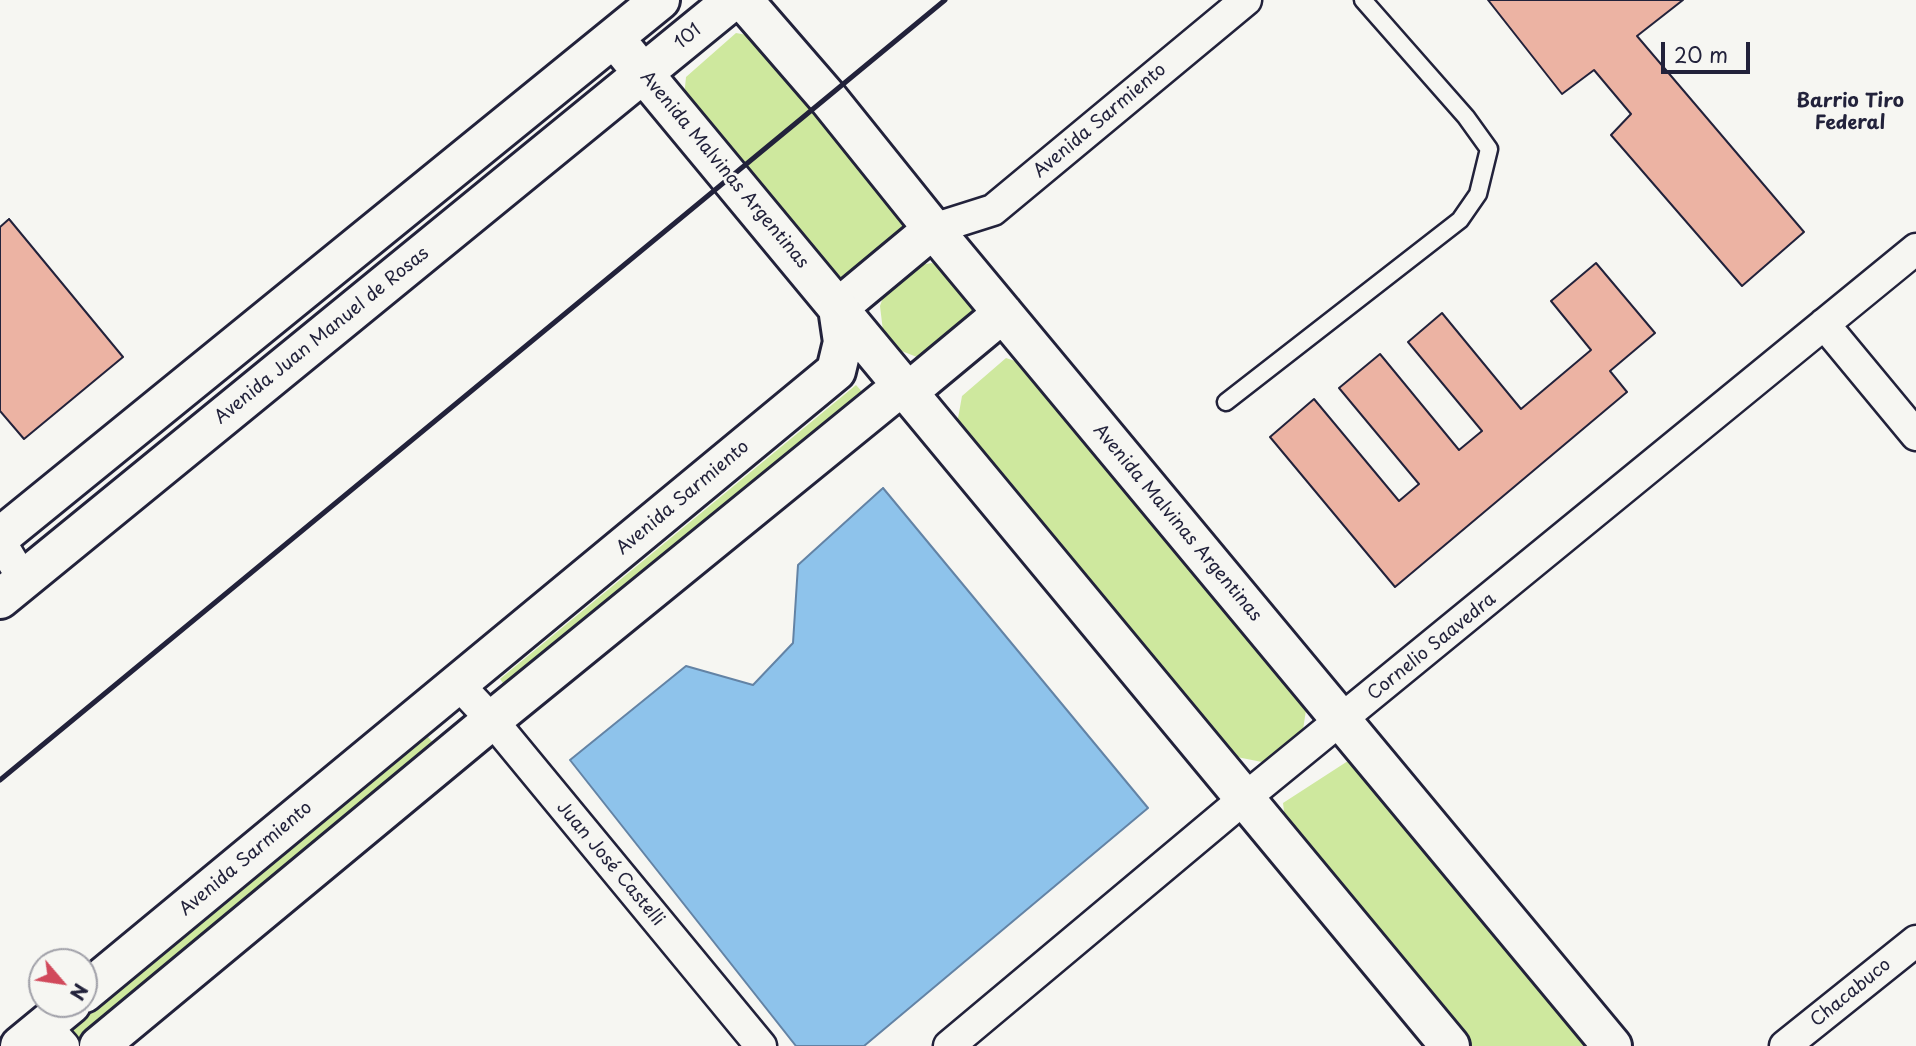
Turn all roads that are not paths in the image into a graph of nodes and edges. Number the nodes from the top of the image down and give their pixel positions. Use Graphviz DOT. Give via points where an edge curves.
graph roads {
  1 [pos="660,0"];
  2 [pos="733,0"];
  3 [pos="743,0"];
  4 [pos="1246,0"];
  5 [pos="1363,0"];
  6 [pos="614,38"];
  7 [pos="643,73"];
  8 [pos="933,229"];
  9 [pos="1916,249"];
  10 [pos="838,308"];
  11 [pos="1003,313"];
  12 [pos="1824,324"];
  13 [pos="908,392"];
  14 [pos="1226,402"];
  15 [pos="1916,436"];
  16 [pos="0,539"];
  17 [pos="12,589"];
  18 [pos="458,684"];
  19 [pos="492,720"];
  20 [pos="1342,721"];
  21 [pos="1245,798"];
  22 [pos="1916,941"];
  23 [pos="98,981"];
  24 [pos="99,1046"];
  25 [pos="761,1046"];
  26 [pos="949,1046"];
  27 [pos="1450,1046"];
  28 [pos="1612,1046"];
  29 [pos="1785,1046"];
  1 -- 6 [label="main road"];
  2 -- 7 [label="main road, 101"];
  3 -- 8 [label="main road, Avenida Malvinas Argentinas"];
  4 -- 8 [label="street, Avenida Sarmiento" via="993,210"];
  5 -- 14 [label="lane" via="1489,149 1478,194 1460,220"];
  6 -- 7 [label="main road, Avenida Malvinas Argentinas"];
  6 -- 16 [label="main road"];
  7 -- 10 [label="main road, Avenida Malvinas Argentinas"];
  7 -- 17 [label="main road, Avenida Juan Manuel de Rosas"];
  8 -- 10 [label="main road, Avenida Sarmiento"];
  8 -- 11 [label="main road, Avenida Malvinas Argentinas"];
  9 -- 12 [label="street, Cornelio Saavedra"];
  10 -- 13 [label="main road, Avenida Malvinas Argentinas"];
  10 -- 18 [label="main road, Avenida Sarmiento" via="843,342 836,371"];
  11 -- 13 [label="main road"];
  11 -- 20 [label="main road, Avenida Malvinas Argentinas"];
  12 -- 15 [label="street"];
  12 -- 20 [label="street, Cornelio Saavedra"];
  13 -- 19 [label="main road" via="892,394"];
  13 -- 21 [label="main road, Avenida Malvinas Argentinas"];
  16 -- 17 [label="street"];
  18 -- 19 [label="street, Juan José Castelli"];
  18 -- 23 [label="main road, Avenida Sarmiento"];
  19 -- 24 [label="main road"];
  19 -- 25 [label="street, Juan José Castelli"];
  20 -- 21 [label="street, Cornelio Saavedra"];
  20 -- 28 [label="main road, Avenida Malvinas Argentinas"];
  21 -- 26 [label="street, Cornelio Saavedra"];
  21 -- 27 [label="main road, Avenida Malvinas Argentinas"];
  22 -- 29 [label="street, Chacabuco"];
}
